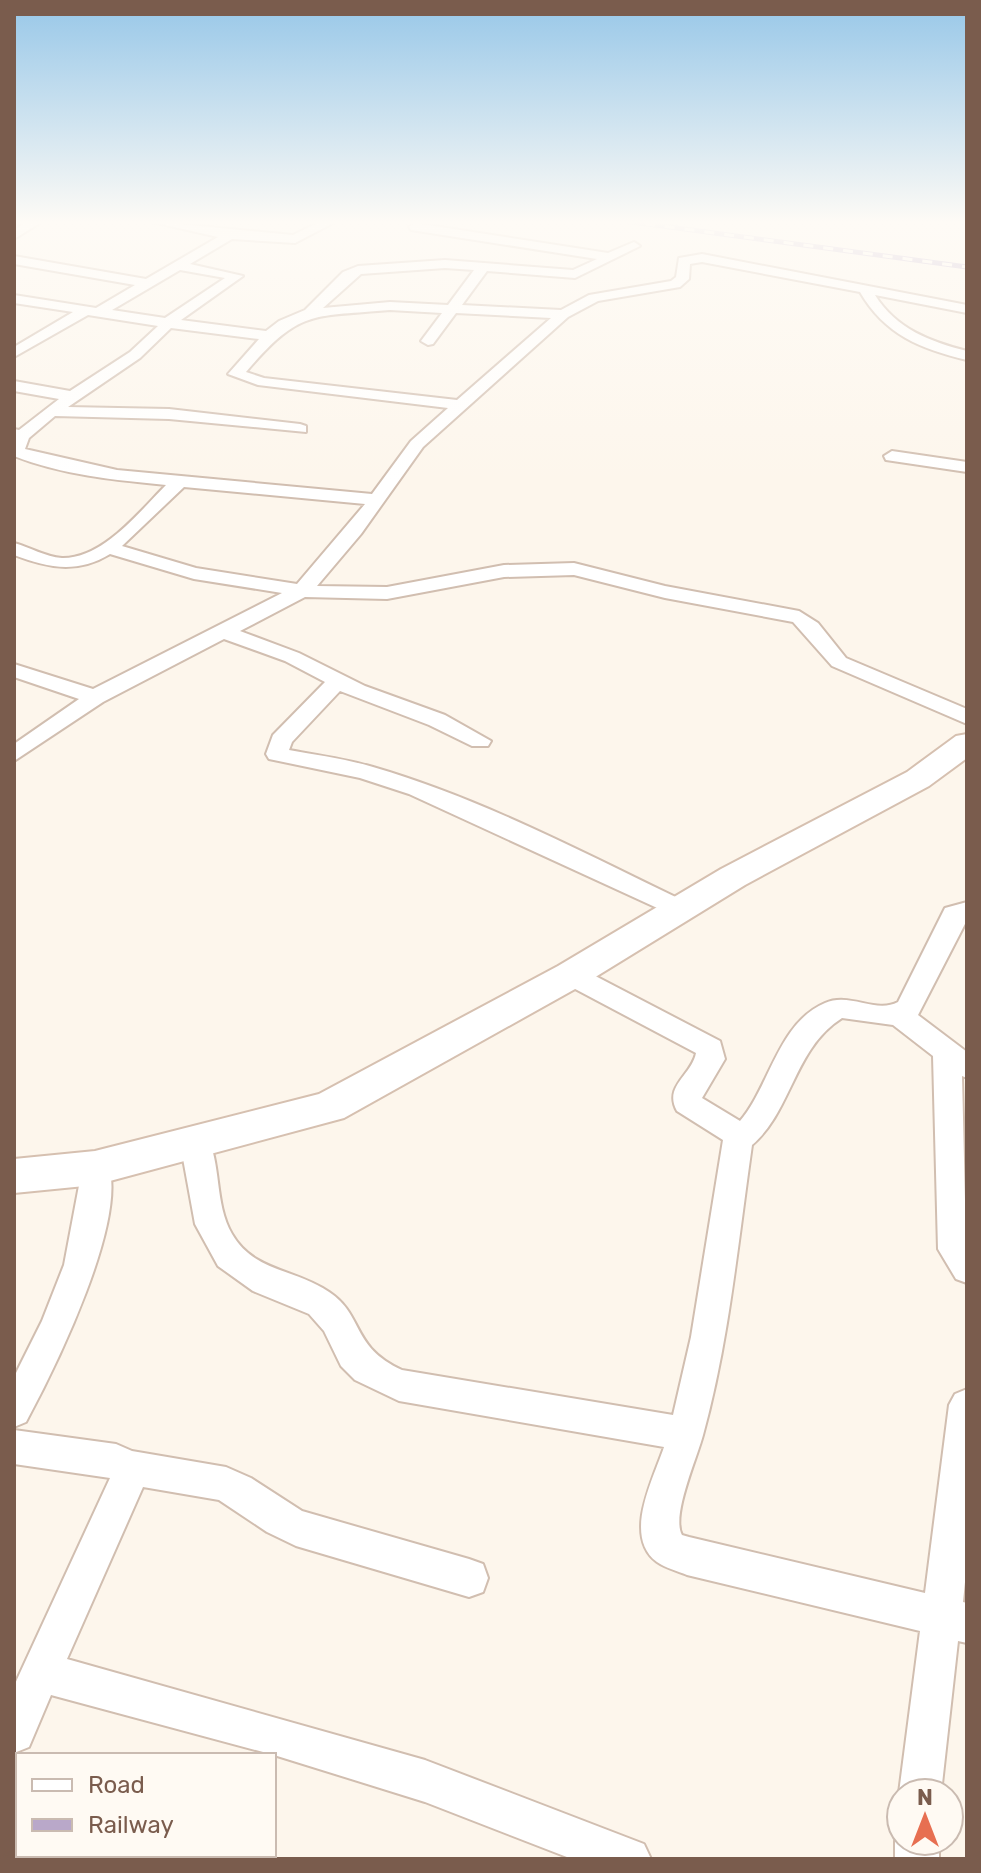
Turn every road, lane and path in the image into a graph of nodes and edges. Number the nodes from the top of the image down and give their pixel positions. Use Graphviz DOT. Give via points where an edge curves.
graph roads {
  1 [pos="82,308"];
  2 [pos="97,308"];
  3 [pos="191,308"];
  4 [pos="315,308"];
  5 [pos="362,308"];
  6 [pos="454,308"];
  7 [pos="477,308"];
  8 [pos="574,308"];
  9 [pos="876,308"];
  10 [pos="94,310"];
  11 [pos="310,313"];
  12 [pos="563,314"];
  13 [pos="164,328"];
  14 [pos="269,336"];
  15 [pos="428,341"];
  16 [pos="203,344"];
  17 [pos="14,353"];
  18 [pos="967,356"];
  19 [pos="14,386"];
  20 [pos="71,396"];
  21 [pos="459,405"];
  22 [pos="51,411"];
  23 [pos="300,429"];
  24 [pos="18,435"];
  25 [pos="892,456"];
  26 [pos="967,467"];
  27 [pos="178,483"];
  28 [pos="377,500"];
  29 [pos="107,547"];
  30 [pos="14,549"];
  31 [pos="35,556"];
  32 [pos="14,570"];
  33 [pos="302,591"];
  34 [pos="224,632"];
  35 [pos="14,670"];
  36 [pos="338,681"];
  37 [pos="95,697"];
  38 [pos="967,717"];
  39 [pos="480,741"];
  40 [pos="967,743"];
  41 [pos="14,754"];
  42 [pos="679,909"];
  43 [pos="967,911"];
  44 [pos="571,975"];
  45 [pos="900,1016"];
  46 [pos="957,1059"];
  47 [pos="738,1140"];
  48 [pos="195,1142"];
  49 [pos="95,1168"];
  50 [pos="14,1176"];
  51 [pos="967,1269"];
  52 [pos="967,1405"];
  53 [pos="14,1411"];
  54 [pos="686,1434"];
  55 [pos="14,1447"];
  56 [pos="126,1467"];
  57 [pos="469,1578"];
  58 [pos="955,1620"];
  59 [pos="41,1672"];
  60 [pos="14,1732"];
  61 [pos="923,1777"];
  62 [pos="629,1859"];
  1 -- 10 [label="street"];
  2 -- 10 [label="street"];
  3 -- 13 [label="street"];
  4 -- 11 [label="street"];
  5 -- 11 [label="street"];
  6 -- 15 [label="street"];
  7 -- 12 [label="street"];
  8 -- 12 [label="street"];
  9 -- 18 [label="street" via="899,333"];
  10 -- 13 [label="street"];
  10 -- 17 [label="street"];
  11 -- 14 [label="street"];
  12 -- 21 [label="street"];
  13 -- 14 [label="street"];
  13 -- 16 [label="street"];
  13 -- 20 [label="street" via="139,355"];
  14 -- 21 [label="street" via="244,354 236,374"];
  19 -- 20 [label="street"];
  20 -- 22 [label="street"];
  21 -- 28 [label="street" via="417,444"];
  22 -- 23 [label="street" via="183,415"];
  22 -- 24 [label="street"];
  24 -- 27 [label="street" via="18,452 26,456"];
  25 -- 26 [label="street"];
  27 -- 28 [label="street"];
  27 -- 29 [label="street"];
  28 -- 33 [label="street"];
  29 -- 31 [label="street" via="68,563"];
  29 -- 33 [label="street" via="194,573"];
  30 -- 31 [label="street"];
  31 -- 32 [label="street"];
  33 -- 34 [label="street"];
  33 -- 38 [label="street" via="387,593 549,568 598,573 665,592 799,617 810,623 828,654 839,662"];
  34 -- 36 [label="street"];
  34 -- 37 [label="street"];
  35 -- 37 [label="street"];
  36 -- 39 [label="street"];
  36 -- 42 [label="street" via="281,740 277,754 365,772 429,794"];
  37 -- 41 [label="street"];
  40 -- 42 [label="main road" via="918,779"];
  42 -- 44 [label="main road"];
  43 -- 45 [label="street" via="954,914"];
  44 -- 47 [label="street" via="710,1048 711,1059 687,1093 687,1103 734,1132"];
  44 -- 48 [label="main road" via="330,1107"];
  45 -- 46 [label="street"];
  45 -- 47 [label="street" via="843,1009 828,1014 789,1058 756,1127"];
  46 -- 51 [label="street" via="954,1249"];
  47 -- 54 [label="street" via="711,1323"];
  48 -- 49 [label="main road"];
  48 -- 54 [label="street" via="210,1220 218,1244 234,1265 320,1302 335,1317 354,1358 374,1374 399,1385"];
  49 -- 50 [label="main road"];
  49 -- 53 [label="street" via="88,1240 72,1297"];
  52 -- 58 [label="street"];
  54 -- 58 [label="street" via="659,1520 669,1548"];
  55 -- 56 [label="street" via="116,1461"];
  56 -- 57 [label="street" via="217,1482 296,1528"];
  56 -- 59 [label="street" via="123,1496"];
  58 -- 61 [label="street"];
  59 -- 60 [label="street"];
  59 -- 62 [label="street" via="425,1781"];
}
